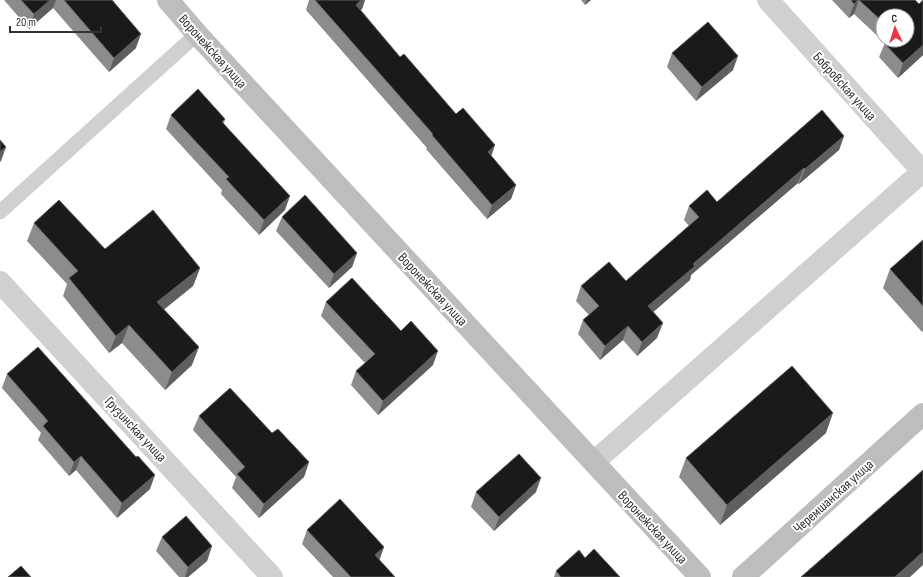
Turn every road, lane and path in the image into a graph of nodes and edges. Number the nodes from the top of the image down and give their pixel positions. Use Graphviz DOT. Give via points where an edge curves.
graph roads {
  1 [pos="168,0"];
  2 [pos="768,0"];
  3 [pos="197,34"];
  4 [pos="923,172"];
  5 [pos="0,212"];
  6 [pos="0,282"];
  7 [pos="923,414"];
  8 [pos="594,462"];
  9 [pos="272,577"];
  10 [pos="700,577"];
  11 [pos="743,577"];
  1 -- 3 [label="street, Воронежская улица"];
  2 -- 4 [label="street, Бобровская улица"];
  3 -- 5 [label="lane"];
  3 -- 8 [label="street, Воронежская улица"];
  4 -- 8 [label="street"];
  6 -- 9 [label="street, Грузинская улица"];
  7 -- 11 [label="street, Черемшанская улица"];
  8 -- 10 [label="street, Воронежская улица"];
}
